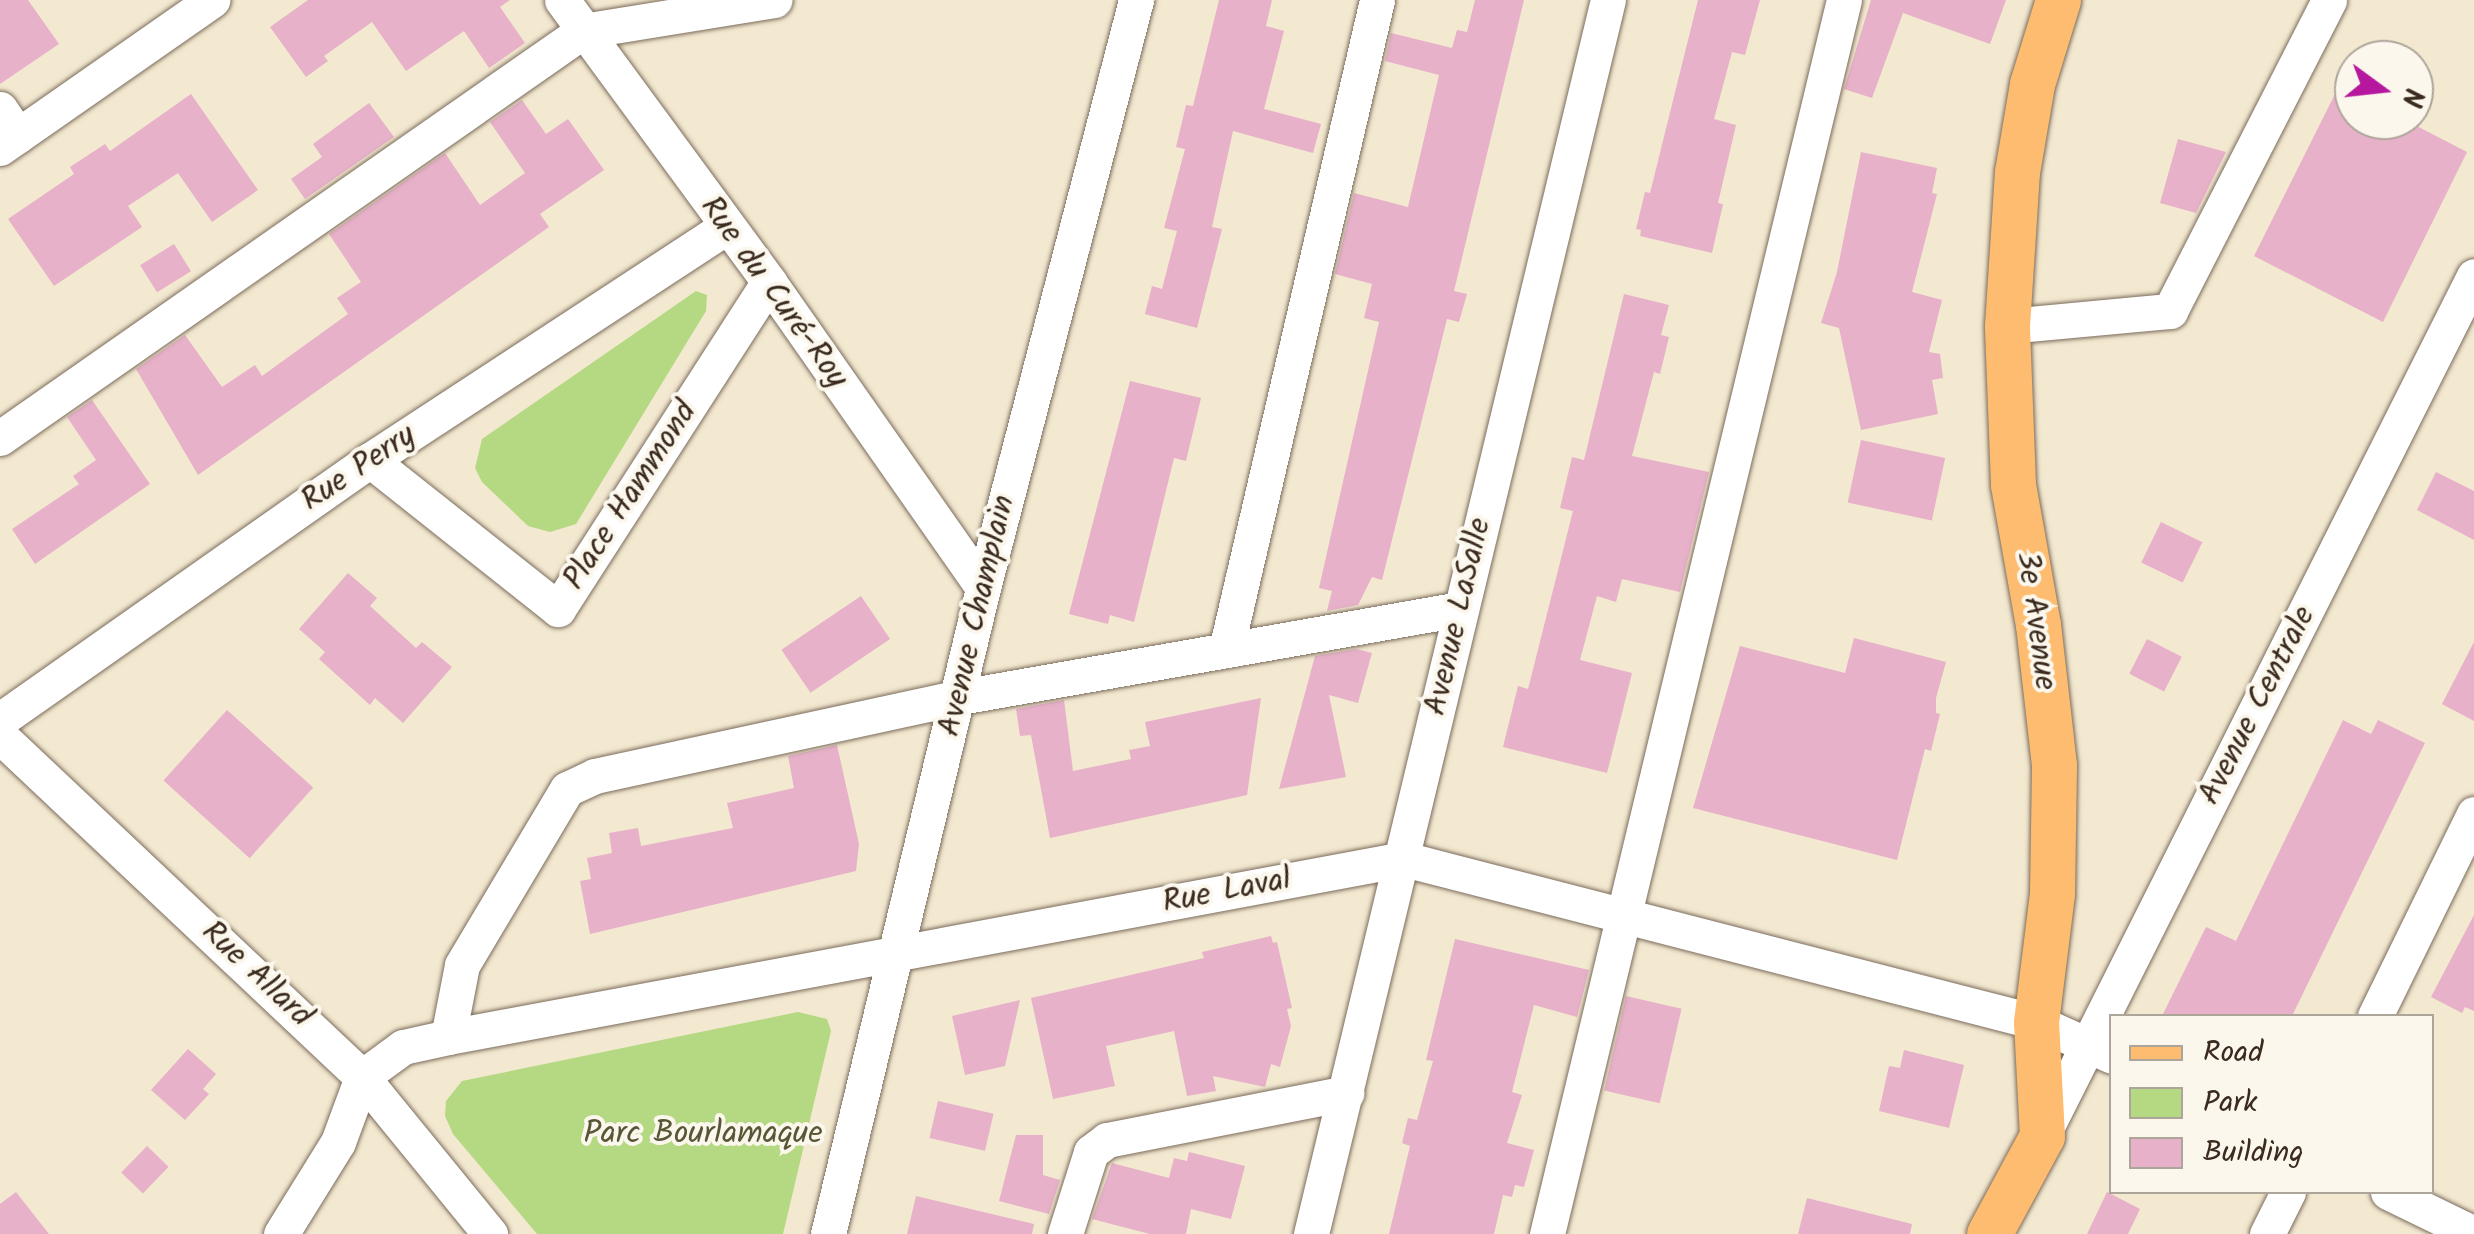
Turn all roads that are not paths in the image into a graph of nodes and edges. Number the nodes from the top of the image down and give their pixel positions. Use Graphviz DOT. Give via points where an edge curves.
graph roads {
  1 [pos="212,0"];
  2 [pos="562,0"];
  3 [pos="775,0"];
  4 [pos="1136,0"];
  5 [pos="1377,0"];
  6 [pos="1608,0"];
  7 [pos="1844,0"];
  8 [pos="2058,0"];
  9 [pos="2328,0"];
  10 [pos="582,31"];
  11 [pos="6,131"];
  12 [pos="725,228"];
  13 [pos="2474,276"];
  14 [pos="769,282"];
  15 [pos="2007,326"];
  16 [pos="0,438"];
  17 [pos="370,460"];
  18 [pos="983,588"];
  19 [pos="1460,609"];
  20 [pos="1226,650"];
  21 [pos="960,697"];
  22 [pos="0,720"];
  23 [pos="0,736"];
  24 [pos="2474,814"];
  25 [pos="1404,859"];
  26 [pos="1623,912"];
  27 [pos="896,954"];
  28 [pos="2117,1014"];
  29 [pos="2376,1014"];
  30 [pos="2036,1022"];
  31 [pos="448,1038"];
  32 [pos="2100,1050"];
  33 [pos="362,1077"];
  34 [pos="1346,1094"];
  35 [pos="2042,1136"];
  36 [pos="2287,1194"];
  37 [pos="2392,1194"];
  38 [pos="281,1234"];
  39 [pos="490,1234"];
  40 [pos="828,1234"];
  41 [pos="1065,1234"];
  42 [pos="1311,1234"];
  43 [pos="1546,1234"];
  44 [pos="1988,1234"];
  45 [pos="2267,1234"];
  46 [pos="2474,1234"];
  1 -- 11 [label="street"];
  2 -- 10 [label="street, Rue du Curé-Roy"];
  3 -- 10 [label="street"];
  4 -- 18 [label="street, Avenue Champlain"];
  5 -- 20 [label="street"];
  6 -- 19 [label="street, Avenue LaSalle"];
  7 -- 26 [label="street"];
  8 -- 15 [label="main road, 3e Avenue" via="2032,84 2016,172"];
  9 -- 15 [label="street" via="2170,311"];
  10 -- 12 [label="street, Rue du Curé-Roy"];
  10 -- 16 [label="street"];
  12 -- 14 [label="street, Rue du Curé-Roy"];
  12 -- 17 [label="street, Rue Perry"];
  13 -- 28 [label="street, Avenue Centrale"];
  14 -- 17 [label="street, Place Hammond" via="558,610"];
  14 -- 18 [label="street, Rue du Curé-Roy"];
  15 -- 30 [label="main road, 3e Avenue" via="2013,484 2054,764 2052,894"];
  17 -- 22 [label="street, Rue Perry"];
  18 -- 21 [label="street, Avenue Champlain"];
  19 -- 20 [label="street"];
  19 -- 25 [label="street, Avenue LaSalle"];
  20 -- 21 [label="street"];
  21 -- 27 [label="street, Avenue Champlain"];
  21 -- 31 [label="street" via="595,776 567,789 462,965"];
  23 -- 33 [label="street, Rue Allard"];
  24 -- 29 [label="street"];
  25 -- 26 [label="street, Rue Laval"];
  25 -- 27 [label="street, Rue Laval"];
  25 -- 34 [label="street, Avenue LaSalle"];
  26 -- 30 [label="street, Rue Laval"];
  26 -- 43 [label="street"];
  27 -- 31 [label="street, Rue Laval"];
  27 -- 40 [label="street, Avenue Champlain"];
  30 -- 32 [label="street, Rue Laval"];
  30 -- 35 [label="main road, 3e Avenue"];
  31 -- 33 [label="street, Rue Laval" via="403,1047"];
  32 -- 35 [label="street, Avenue Centrale"];
  33 -- 38 [label="street" via="338,1142"];
  33 -- 39 [label="street, Rue Allard"];
  34 -- 41 [label="street" via="1107,1140 1091,1152"];
  34 -- 42 [label="street, Avenue LaSalle"];
  35 -- 44 [label="main road"];
  36 -- 45 [label="street"];
  37 -- 46 [label="street"];
}
